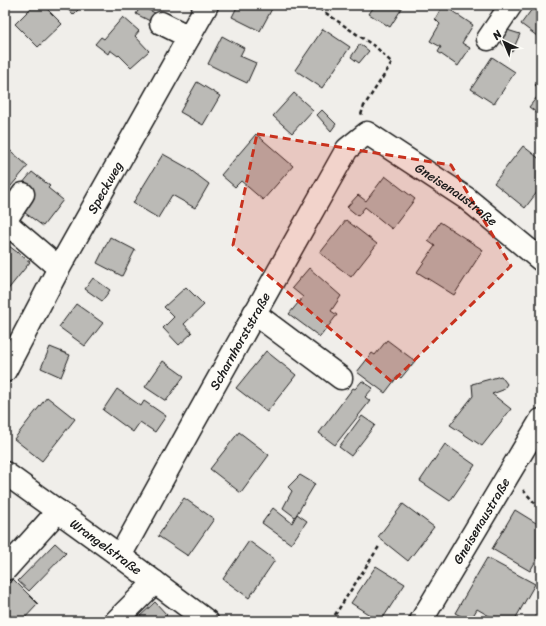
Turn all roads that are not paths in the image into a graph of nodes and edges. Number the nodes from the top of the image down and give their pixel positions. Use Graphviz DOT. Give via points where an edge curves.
graph roads {
  1 [pos="208,5"];
  2 [pos="511,5"];
  3 [pos="161,23"];
  4 [pos="189,37"];
  5 [pos="488,39"];
  6 [pos="367,133"];
  7 [pos="23,194"];
  8 [pos="5,221"];
  9 [pos="541,260"];
  10 [pos="59,268"];
  11 [pos="254,313"];
  12 [pos="5,371"];
  13 [pos="341,378"];
  14 [pos="541,420"];
  15 [pos="5,473"];
  16 [pos="58,511"];
  17 [pos="120,556"];
  18 [pos="6,569"];
  19 [pos="155,582"];
  20 [pos="116,621"];
  21 [pos="208,621"];
  22 [pos="421,621"];
  1 -- 4 [label="street, Speckweg"];
  2 -- 5 [label="street"];
  3 -- 4 [label="street"];
  4 -- 10 [label="street, Speckweg"];
  6 -- 9 [label="street, Gneisenaustraße" via="466,198"];
  6 -- 11 [label="street, Scharnhorststraße" via="347,149"];
  7 -- 8 [label="street"];
  8 -- 10 [label="street"];
  10 -- 12 [label="street, Speckweg"];
  11 -- 13 [label="street"];
  11 -- 17 [label="street, Scharnhorststraße"];
  14 -- 22 [label="street, Gneisenaustraße"];
  15 -- 16 [label="street, Wrangelstraße"];
  16 -- 17 [label="street, Wrangelstraße"];
  16 -- 18 [label="street"];
  17 -- 19 [label="street, Wrangelstraße"];
  19 -- 20 [label="street"];
  19 -- 21 [label="street, Wrangelstraße"];
}
